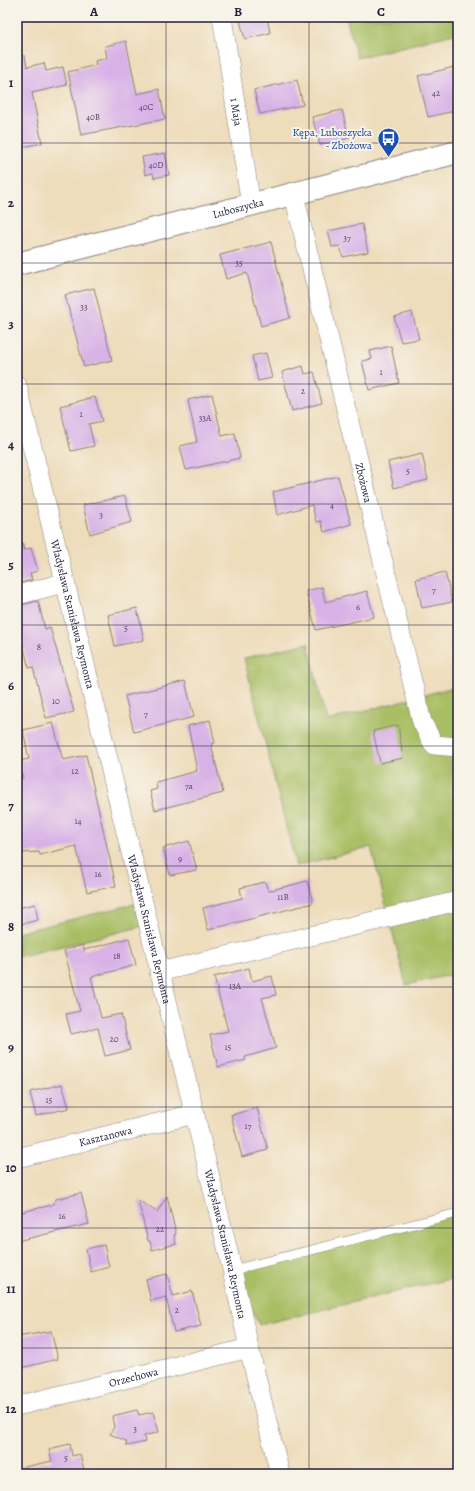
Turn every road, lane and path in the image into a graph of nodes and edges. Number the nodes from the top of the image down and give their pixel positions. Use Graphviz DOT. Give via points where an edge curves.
graph roads {
  1 [pos="222,17"];
  2 [pos="458,152"];
  3 [pos="294,195"];
  4 [pos="251,206"];
  5 [pos="17,264"];
  6 [pos="17,385"];
  7 [pos="64,583"];
  8 [pos="17,595"];
  9 [pos="458,747"];
  10 [pos="458,901"];
  11 [pos="159,972"];
  12 [pos="194,1114"];
  13 [pos="17,1158"];
  14 [pos="458,1213"];
  15 [pos="232,1270"];
  16 [pos="249,1348"];
  17 [pos="17,1406"];
  18 [pos="280,1474"];
  1 -- 4 [label="street, 1 Maja"];
  2 -- 3 [label="street, Luboszycka"];
  3 -- 4 [label="street, Luboszycka"];
  3 -- 9 [label="street, Zbożowa" via="422,722 434,745"];
  4 -- 5 [label="street, Luboszycka"];
  6 -- 7 [label="street, Władysława Stanisława Reymonta"];
  7 -- 8 [label="street"];
  7 -- 11 [label="street, Władysława Stanisława Reymonta"];
  10 -- 11 [label="street"];
  11 -- 12 [label="street, Władysława Stanisława Reymonta"];
  12 -- 13 [label="street, Kasztanowa"];
  12 -- 15 [label="street, Władysława Stanisława Reymonta"];
  14 -- 15 [label="lane"];
  15 -- 16 [label="street, Władysława Stanisława Reymonta"];
  16 -- 17 [label="street, Orzechowa"];
  16 -- 18 [label="street, Władysława Stanisława Reymonta"];
}
